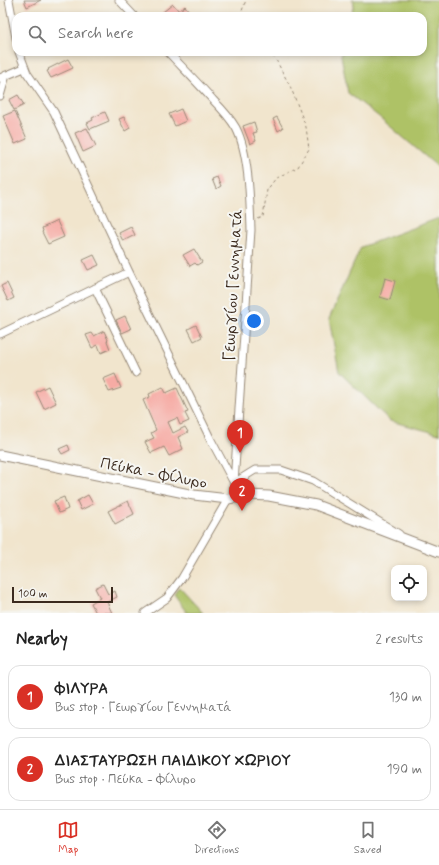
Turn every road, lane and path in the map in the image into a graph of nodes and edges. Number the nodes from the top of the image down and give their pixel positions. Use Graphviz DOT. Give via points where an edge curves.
graph roads {
  1 [pos="9,0"];
  2 [pos="119,0"];
  3 [pos="246,0"];
  4 [pos="130,12"];
  5 [pos="242,12"];
  6 [pos="12,16"];
  7 [pos="20,56"];
  8 [pos="172,56"];
  9 [pos="272,56"];
  10 [pos="24,68"];
  11 [pos="3,77"];
  12 [pos="0,96"];
  13 [pos="250,224"];
  14 [pos="129,272"];
  15 [pos="95,288"];
  16 [pos="0,334"];
  17 [pos="136,373"];
  18 [pos="0,455"];
  19 [pos="234,483"];
  20 [pos="231,499"];
  21 [pos="412,542"];
  22 [pos="439,552"];
  23 [pos="154,610"];
  24 [pos="145,613"];
  1 -- 6 [label="street"];
  2 -- 4 [label="street"];
  3 -- 5 [label="path"];
  7 -- 10 [label="street"];
  8 -- 13 [label="street, Γεωργίου Γεννηματά" via="217,104 236,129 245,162"];
  9 -- 13 [label="path" via="291,88 306,127 309,149 298,167 276,178 267,190 262,216"];
  10 -- 11 [label="street"];
  10 -- 14 [label="street" via="54,112"];
  11 -- 12 [label="street"];
  13 -- 19 [label="street, Γεωργίου Γεννηματά"];
  14 -- 15 [label="street"];
  14 -- 19 [label="street"];
  15 -- 16 [label="street"];
  15 -- 17 [label="street"];
  18 -- 20 [label="main road, Πεύκα - Φίλυρο" via="194,495"];
  19 -- 20 [label="street, Γεωργίου Γεννηματά"];
  19 -- 21 [label="street" via="255,470 280,470 313,481"];
  20 -- 21 [label="main road, Πεύκα - Φίλυρο" via="249,495 269,496 316,506"];
  20 -- 23 [label="street" via="182,578"];
  21 -- 22 [label="main road, Πεύκα - Φίλυρο"];
  23 -- 24 [label="street"];
}
